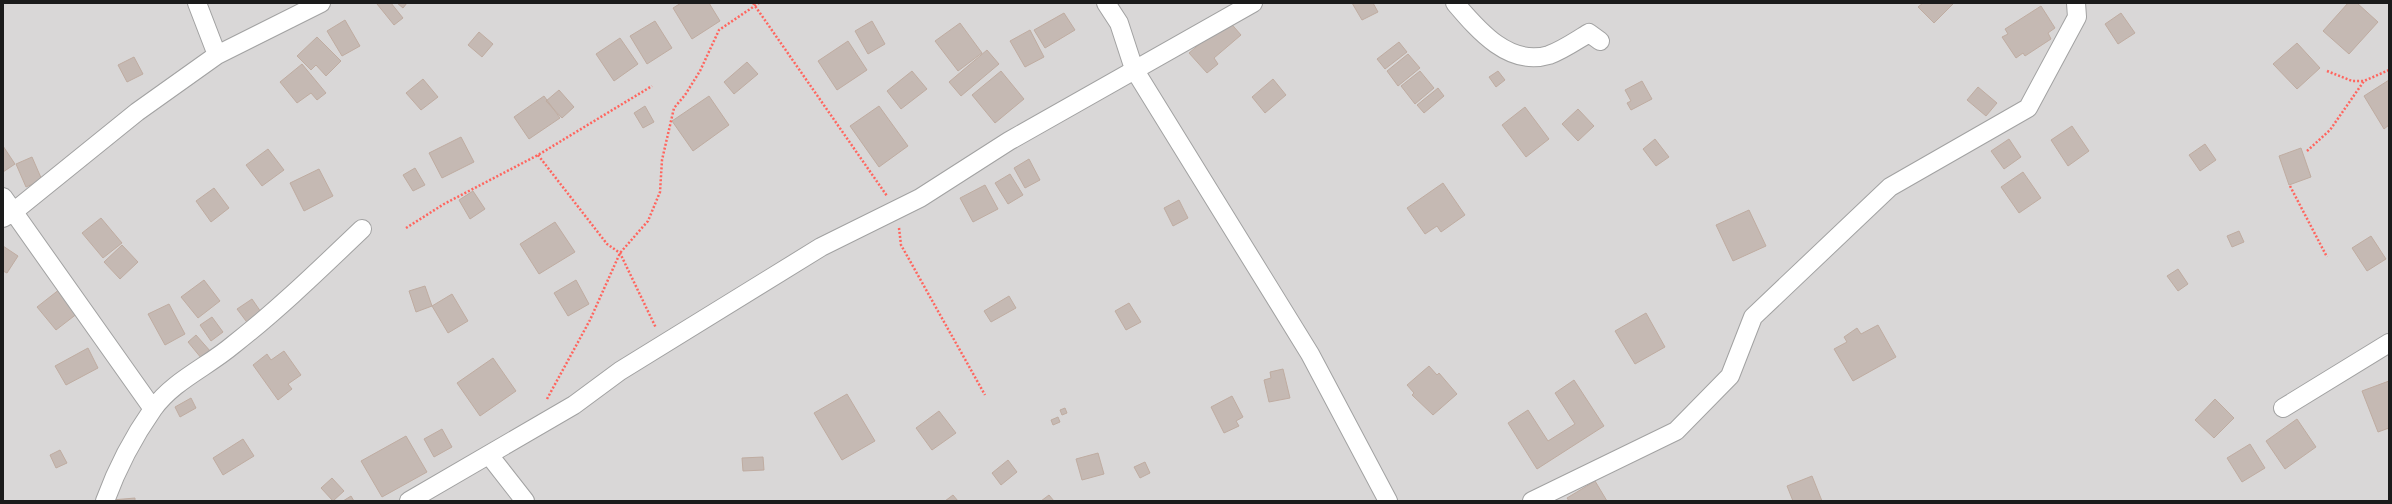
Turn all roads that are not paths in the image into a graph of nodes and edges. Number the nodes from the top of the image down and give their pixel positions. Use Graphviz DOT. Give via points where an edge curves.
graph roads {
  1 [pos="197,3"];
  2 [pos="322,3"];
  3 [pos="1106,3"];
  4 [pos="1253,3"];
  5 [pos="1455,3"];
  6 [pos="2076,3"];
  7 [pos="1600,40"];
  8 [pos="217,55"];
  9 [pos="1134,69"];
  10 [pos="3,197"];
  11 [pos="8,215"];
  12 [pos="362,228"];
  13 [pos="2389,343"];
  14 [pos="2283,408"];
  15 [pos="152,409"];
  16 [pos="489,455"];
  17 [pos="105,501"];
  18 [pos="409,501"];
  19 [pos="525,501"];
  20 [pos="1387,501"];
  21 [pos="1532,501"];
  1 -- 8 [label="street"];
  2 -- 8 [label="street"];
  3 -- 9 [label="street" via="1119,24"];
  4 -- 9 [label="street"];
  5 -- 7 [label="street" via="1483,34 1517,56 1548,55 1590,33"];
  6 -- 21 [label="street" via="2077,17 2028,108 1890,187 1753,317 1730,376 1676,431"];
  8 -- 11 [label="street" via="138,112"];
  9 -- 16 [label="street" via="1009,141 920,198 821,247 620,371 574,405"];
  9 -- 20 [label="street" via="1310,354"];
  10 -- 11 [label="street"];
  11 -- 15 [label="street" via="35,242"];
  12 -- 15 [label="street" via="271,316 220,356 171,389"];
  13 -- 14 [label="street"];
  15 -- 17 [label="street" via="114,476"];
  16 -- 18 [label="street"];
  16 -- 19 [label="street"];
}
